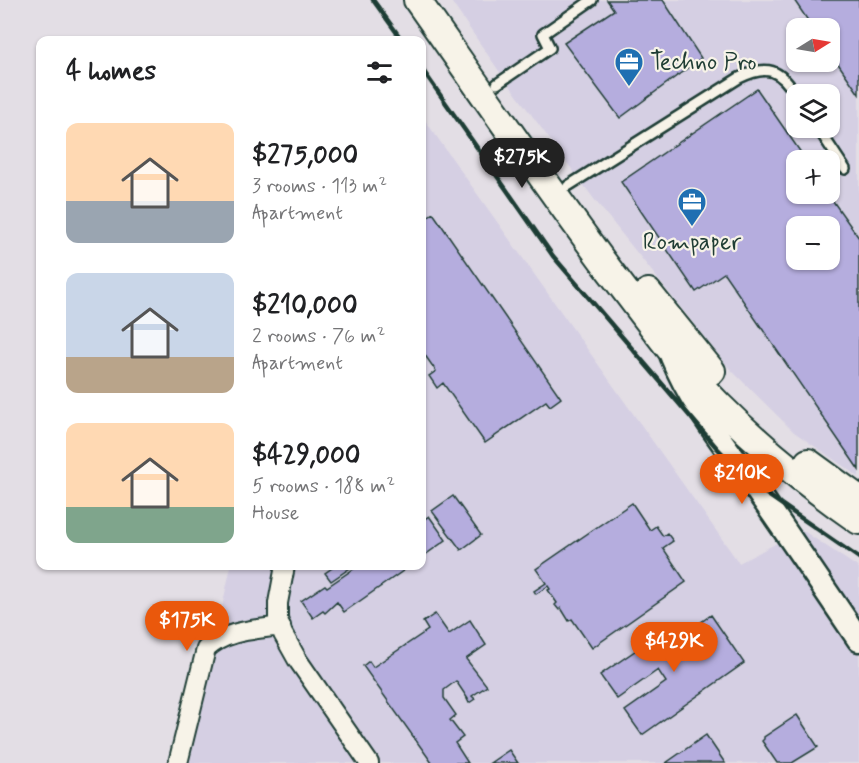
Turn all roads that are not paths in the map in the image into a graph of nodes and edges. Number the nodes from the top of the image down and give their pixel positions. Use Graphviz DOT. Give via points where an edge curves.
graph roads {
  1 [pos="417,0"];
  2 [pos="438,0"];
  3 [pos="592,0"];
  4 [pos="497,84"];
  5 [pos="788,84"];
  6 [pos="825,138"];
  7 [pos="845,169"];
  8 [pos="568,186"];
  9 [pos="668,348"];
  10 [pos="859,499"];
  11 [pos="859,521"];
  12 [pos="284,570"];
  13 [pos="280,626"];
  14 [pos="859,640"];
  15 [pos="178,763"];
  16 [pos="369,763"];
  1 -- 9 [label="main road" via="553,195"];
  2 -- 4 [label="main road"];
  3 -- 4 [label="lane" via="543,34 550,48"];
  4 -- 8 [label="main road"];
  5 -- 8 [label="lane" via="770,70 754,70"];
  6 -- 7 [label="lane"];
  8 -- 10 [label="main road" via="662,310 739,401 787,445"];
  9 -- 11 [label="main road" via="760,444"];
  9 -- 14 [label="street" via="683,385"];
  12 -- 13 [label="street" via="278,603"];
  13 -- 15 [label="street" via="231,633 206,649"];
  13 -- 16 [label="street" via="297,659"];
}
